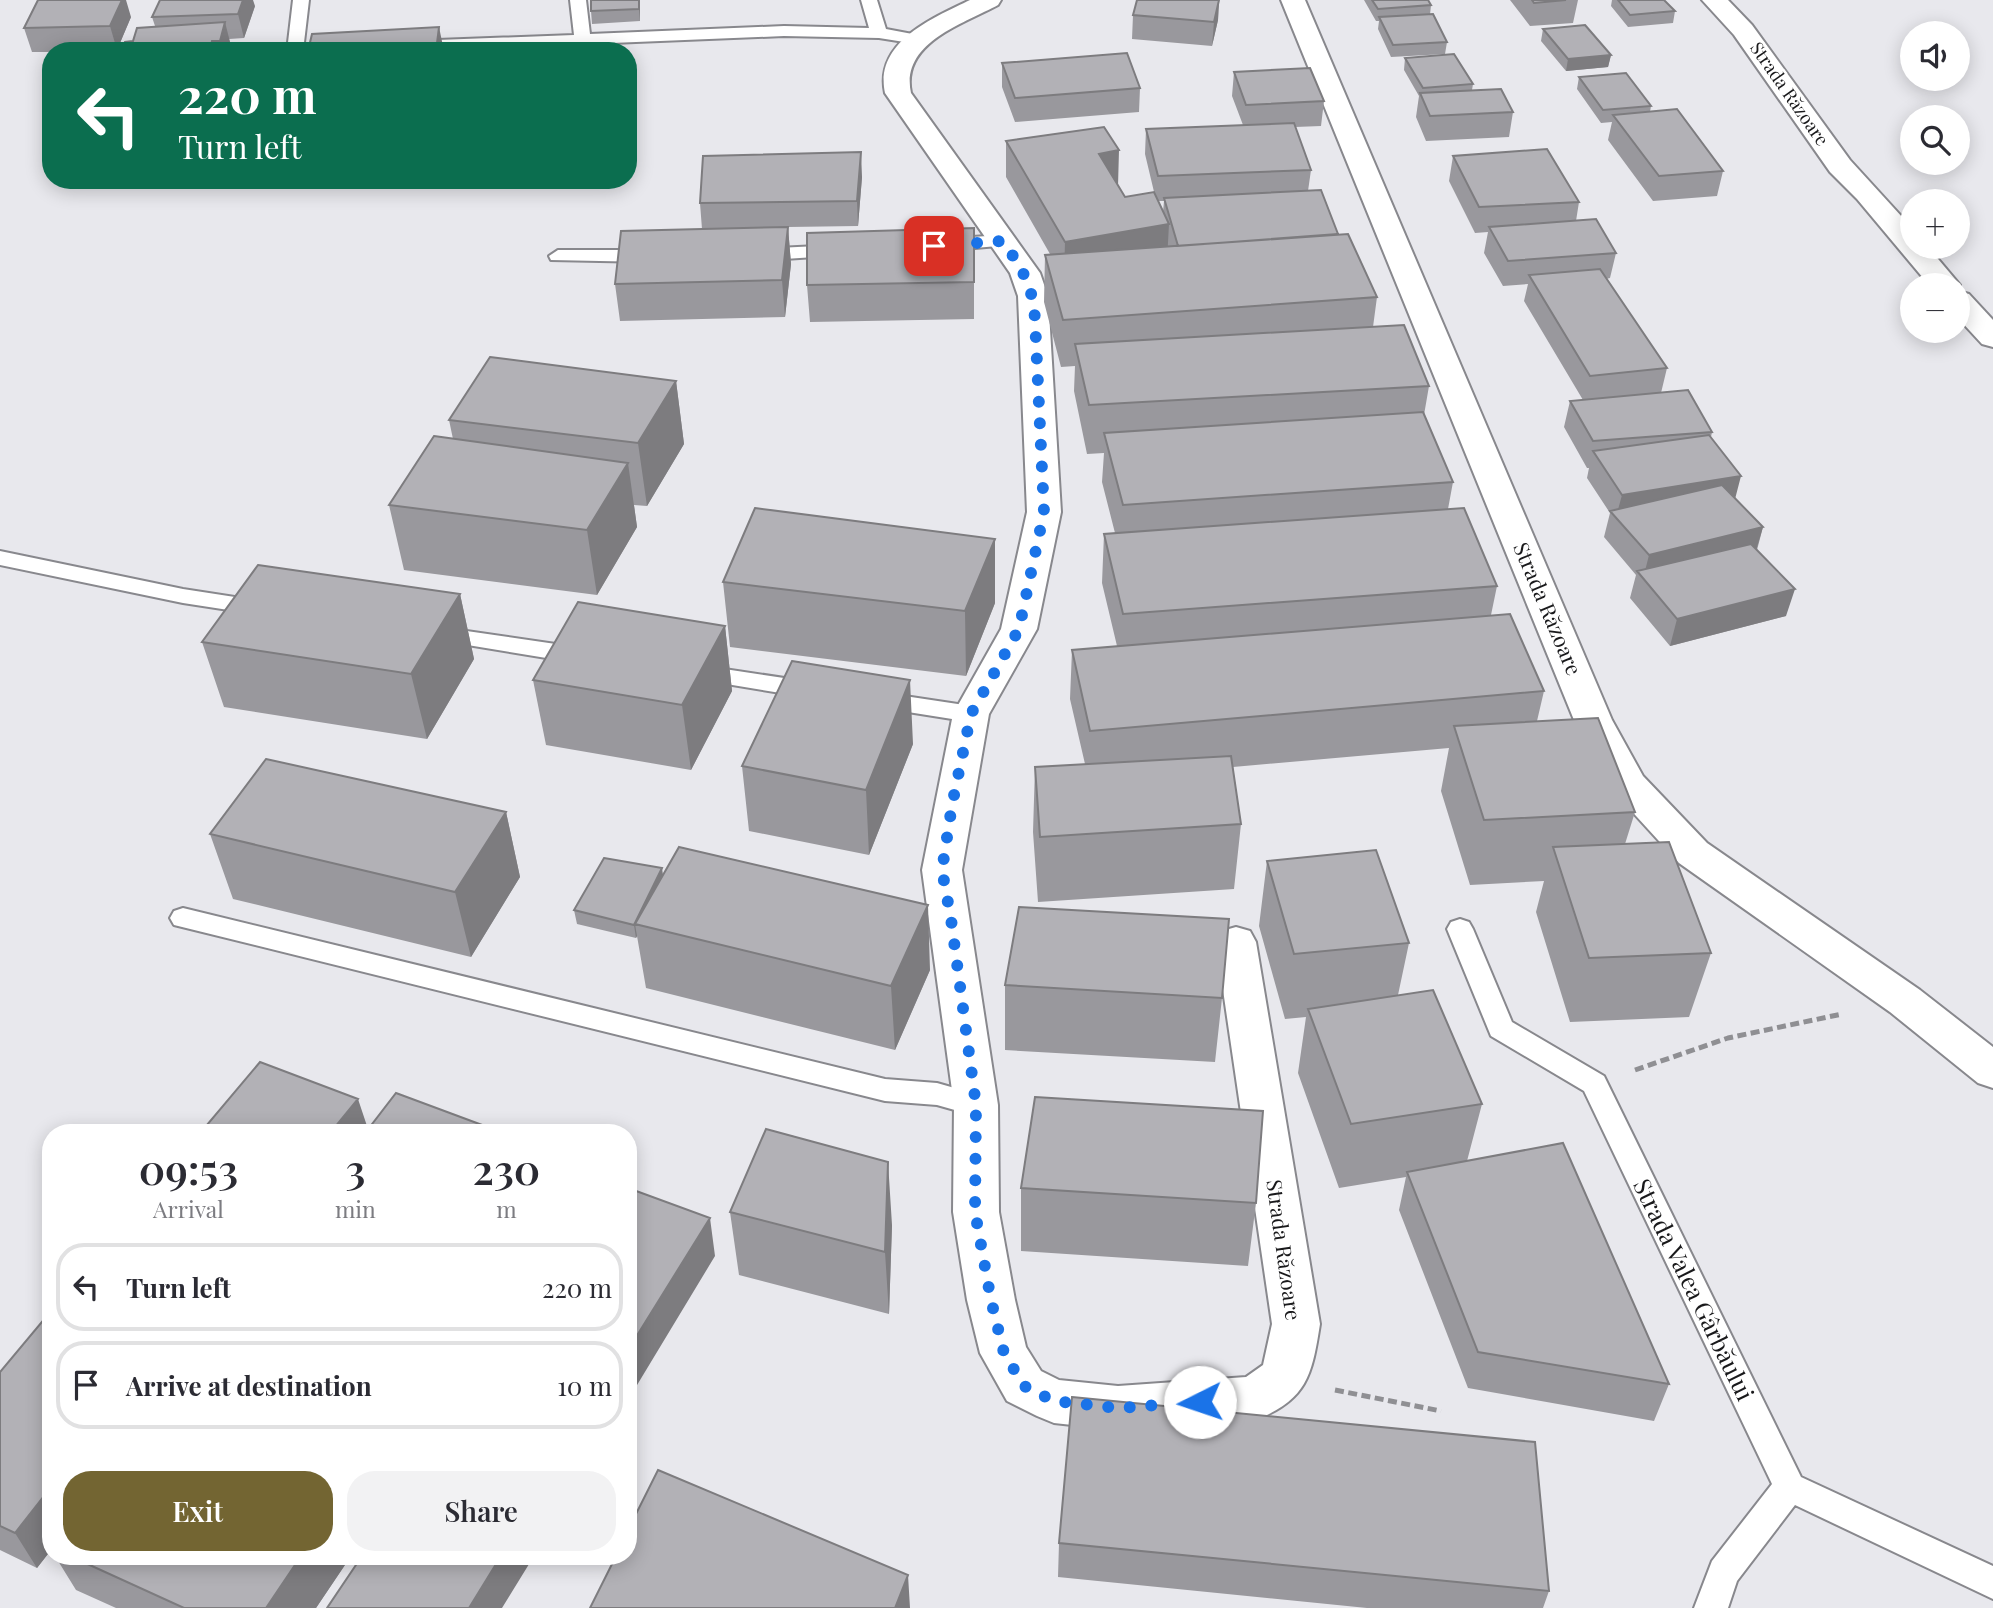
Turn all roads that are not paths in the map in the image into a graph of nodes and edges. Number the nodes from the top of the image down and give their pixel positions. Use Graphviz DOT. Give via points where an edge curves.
graph roads {
  1 [pos="301,0"];
  2 [pos="578,0"];
  3 [pos="869,0"];
  4 [pos="989,0"];
  5 [pos="1293,0"];
  6 [pos="1714,0"];
  7 [pos="879,33"];
  8 [pos="582,37"];
  9 [pos="917,39"];
  10 [pos="296,42"];
  11 [pos="485,42"];
  12 [pos="1003,241"];
  13 [pos="927,246"];
  14 [pos="862,250"];
  15 [pos="742,255"];
  16 [pos="558,256"];
  17 [pos="663,256"];
  18 [pos="1934,273"];
  19 [pos="1970,313"];
  20 [pos="1993,338"];
  21 [pos="0,558"];
  22 [pos="280,610"];
  23 [pos="418,631"];
  24 [pos="612,660"];
  25 [pos="681,671"];
  26 [pos="833,693"];
  27 [pos="860,698"];
  28 [pos="971,714"];
  29 [pos="183,918"];
  30 [pos="1460,929"];
  31 [pos="1236,942"];
  32 [pos="1993,1070"];
  33 [pos="976,1105"];
  34 [pos="1790,1487"];
  35 [pos="1993,1583"];
  36 [pos="1711,1608"];
  1 -- 10 [label="lane"];
  2 -- 8 [label="lane"];
  3 -- 7 [label="lane"];
  4 -- 9 [label="street"];
  5 -- 32 [label="street, Strada Răzoare" via="1593,720 1629,785 1693,853 1905,1002"];
  6 -- 18 [label="street, Strada Răzoare" via="1743,30 1840,166"];
  7 -- 8 [label="lane" via="784,30"];
  7 -- 9 [label="lane"];
  8 -- 11 [label="lane"];
  9 -- 12 [label="street" via="901,57 895,76 898,93"];
  12 -- 13 [label="lane"];
  12 -- 28 [label="street" via="1025,274 1033,296 1044,512 1019,629"];
  14 -- 15 [label="lane"];
  16 -- 17 [label="lane"];
  19 -- 20 [label="street"];
  21 -- 22 [label="lane" via="183,596"];
  23 -- 24 [label="lane"];
  25 -- 26 [label="lane"];
  27 -- 28 [label="lane"];
  28 -- 33 [label="street" via="942,870"];
  29 -- 33 [label="lane" via="885,1090 937,1094"];
  30 -- 34 [label="lane, Strada Valea Gârbăului" via="1501,1029 1594,1084"];
  31 -- 33 [label="street, Strada Răzoare" via="1296,1324 1282,1379 1255,1398 1118,1408 1054,1401 1024,1386 1004,1353 975,1212"];
  34 -- 35 [label="lane"];
  34 -- 36 [label="lane" via="1724,1572"];
}
